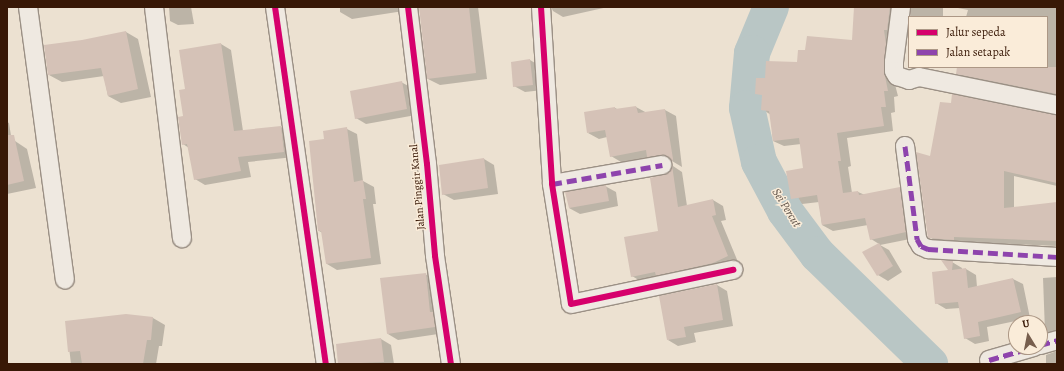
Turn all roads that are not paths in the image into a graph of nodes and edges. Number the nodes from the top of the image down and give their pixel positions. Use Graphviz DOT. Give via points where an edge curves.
graph roads {
  1 [pos="28,7"];
  2 [pos="154,7"];
  3 [pos="274,7"];
  4 [pos="408,7"];
  5 [pos="541,7"];
  6 [pos="901,7"];
  7 [pos="1057,105"];
  8 [pos="905,146"];
  9 [pos="662,165"];
  10 [pos="552,184"];
  11 [pos="182,238"];
  12 [pos="1057,257"];
  13 [pos="733,270"];
  14 [pos="65,279"];
  15 [pos="1008,355"];
  16 [pos="989,360"];
  17 [pos="326,364"];
  18 [pos="451,364"];
  1 -- 14 [label="street"];
  2 -- 11 [label="street"];
  3 -- 17 [label="street"];
  4 -- 18 [label="street, Jalan Pinggir Kanal" via="435,256"];
  5 -- 10 [label="street"];
  6 -- 7 [label="street" via="894,62 897,76 909,80 919,77"];
  8 -- 12 [label="street" via="917,239 921,246 928,249"];
  9 -- 10 [label="street"];
  10 -- 13 [label="street" via="571,304"];
  15 -- 16 [label="street"];
}
